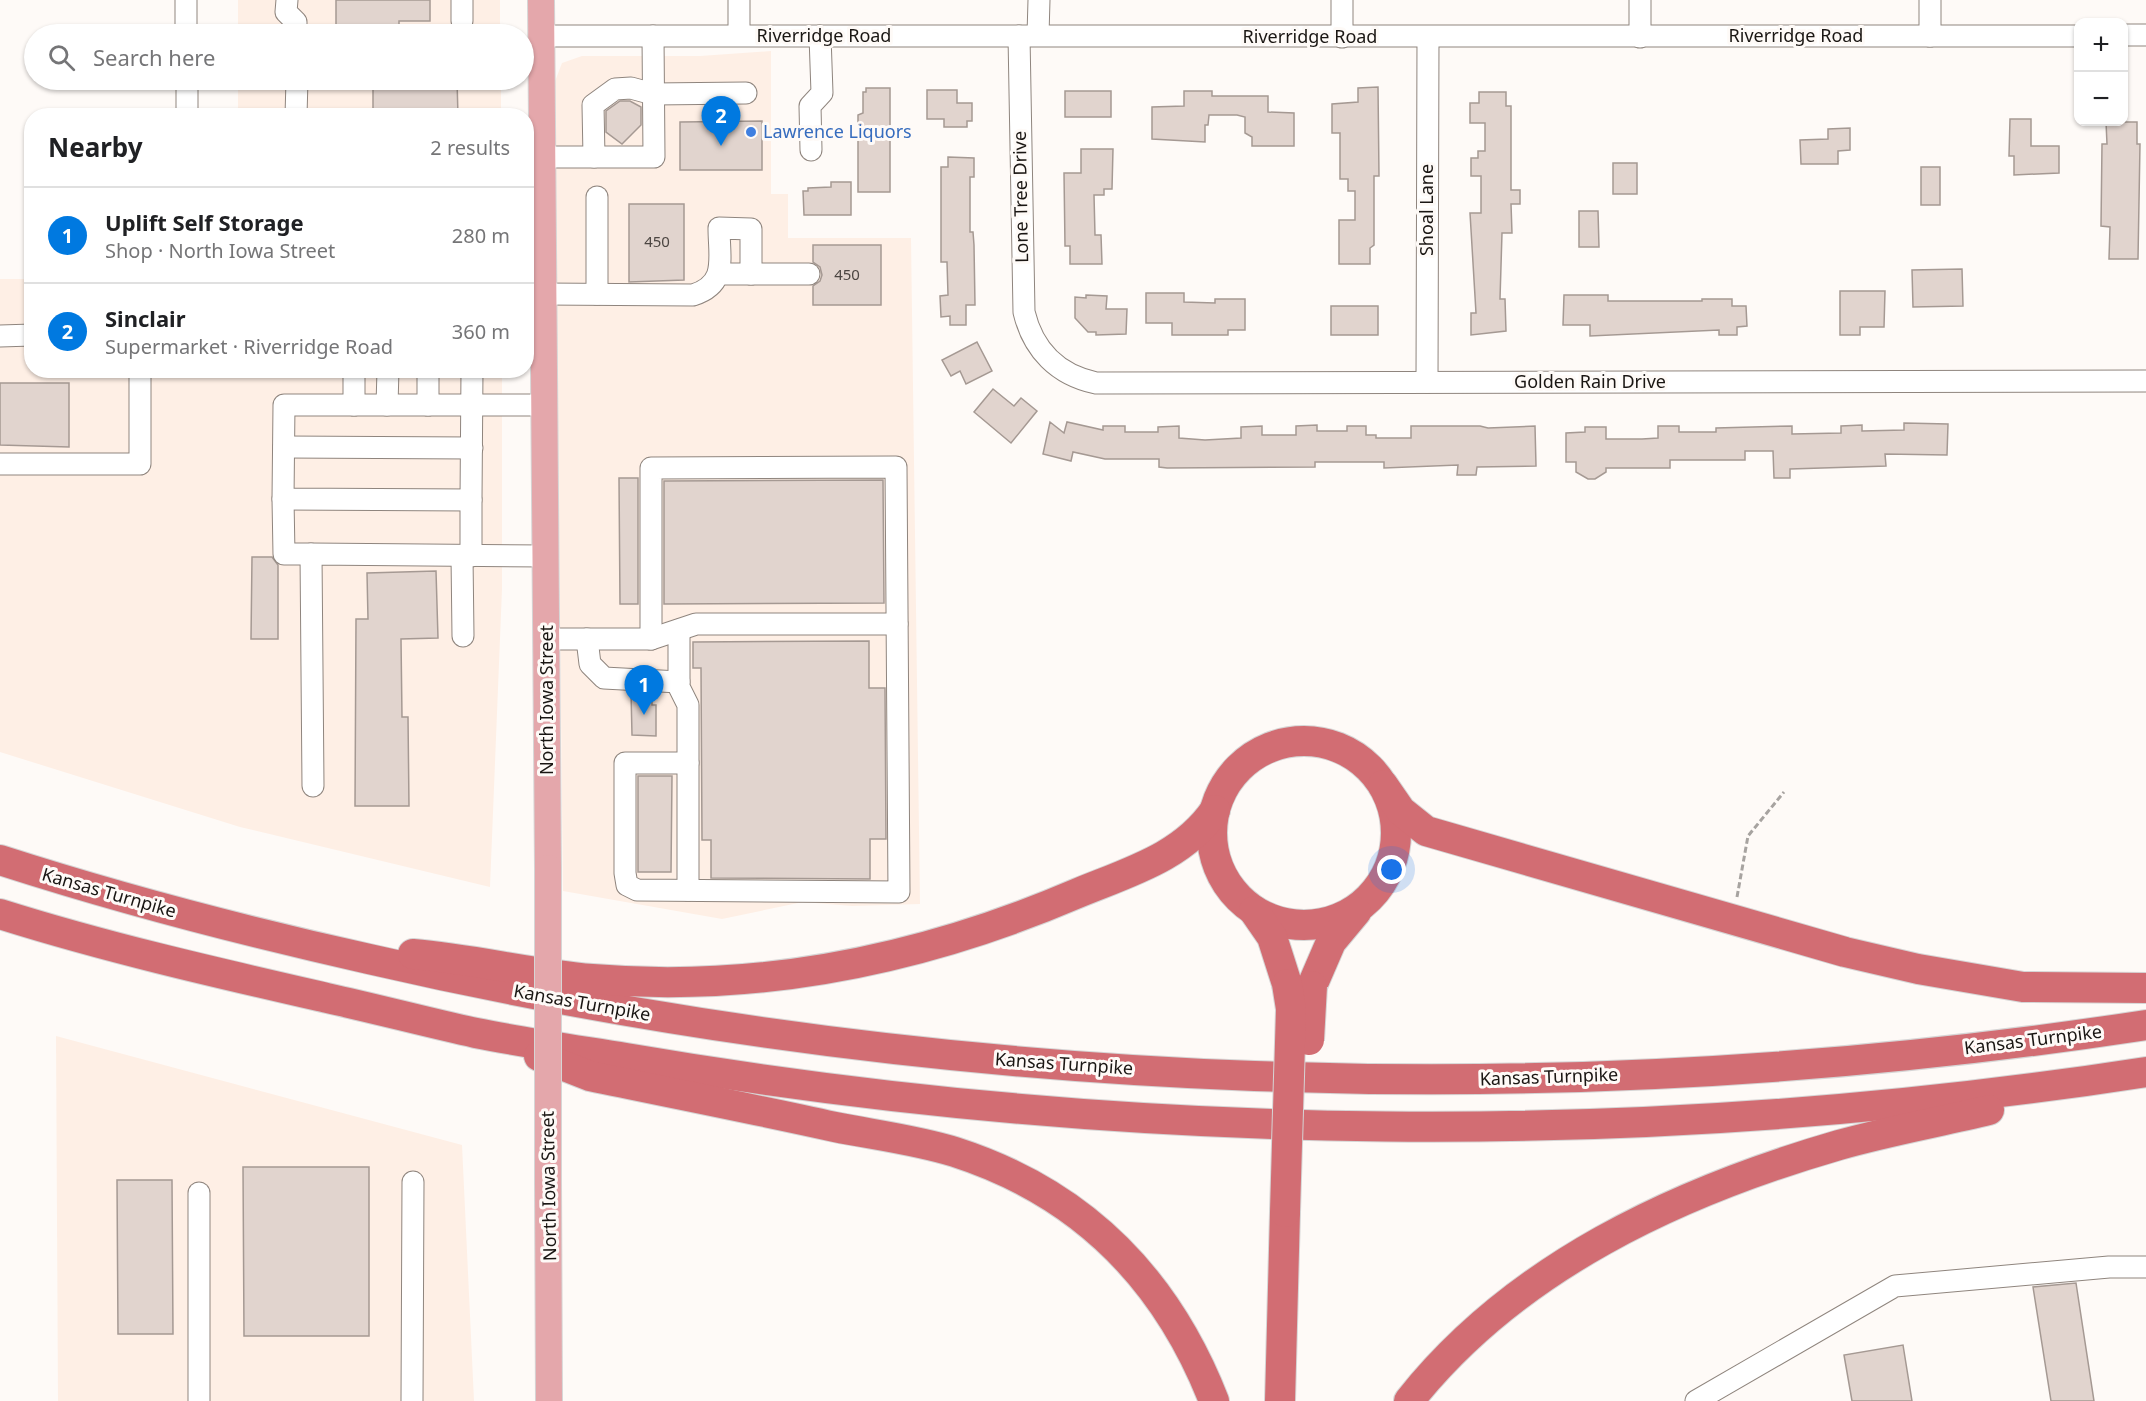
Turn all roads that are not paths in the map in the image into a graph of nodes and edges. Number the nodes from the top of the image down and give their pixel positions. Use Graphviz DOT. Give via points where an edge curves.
graph roads {
  1 [pos="186,0"];
  2 [pos="286,0"];
  3 [pos="462,0"];
  4 [pos="541,0"];
  5 [pos="739,0"];
  6 [pos="1039,0"];
  7 [pos="1342,0"];
  8 [pos="1640,0"];
  9 [pos="1930,0"];
  10 [pos="462,21"];
  11 [pos="186,24"];
  12 [pos="296,24"];
  13 [pos="2128,35"];
  14 [pos="2146,35"];
  15 [pos="541,36"];
  16 [pos="653,36"];
  17 [pos="739,36"];
  18 [pos="820,36"];
  19 [pos="1029,36"];
  20 [pos="1930,36"];
  21 [pos="2074,36"];
  22 [pos="1342,37"];
  23 [pos="1428,37"];
  24 [pos="1640,37"];
  25 [pos="187,90"];
  26 [pos="297,90"];
  27 [pos="746,93"];
  28 [pos="653,94"];
  29 [pos="187,108"];
  30 [pos="296,108"];
  31 [pos="811,150"];
  32 [pos="541,157"];
  33 [pos="594,157"];
  34 [pos="597,197"];
  35 [pos="720,274"];
  36 [pos="751,274"];
  37 [pos="809,274"];
  38 [pos="543,294"];
  39 [pos="597,294"];
  40 [pos="24,335"];
  41 [pos="0,336"];
  42 [pos="1043,353"];
  43 [pos="140,378"];
  44 [pos="354,378"];
  45 [pos="388,378"];
  46 [pos="428,378"];
  47 [pos="472,378"];
  48 [pos="2146,381"];
  49 [pos="1427,382"];
  50 [pos="354,405"];
  51 [pos="387,405"];
  52 [pos="428,405"];
  53 [pos="472,405"];
  54 [pos="544,405"];
  55 [pos="284,447"];
  56 [pos="471,448"];
  57 [pos="0,464"];
  58 [pos="283,499"];
  59 [pos="471,500"];
  60 [pos="311,554"];
  61 [pos="467,556"];
  62 [pos="546,556"];
  63 [pos="897,624"];
  64 [pos="679,630"];
  65 [pos="463,636"];
  66 [pos="546,639"];
  67 [pos="587,639"];
  68 [pos="651,639"];
  69 [pos="679,682"];
  70 [pos="688,764"];
  71 [pos="1383,784"];
  72 [pos="313,786"];
  73 [pos="1215,810"];
  74 [pos="0,860"];
  75 [pos="688,890"];
  76 [pos="1363,904"];
  77 [pos="1254,911"];
  78 [pos="0,914"];
  79 [pos="303,945"];
  80 [pos="1300,985"];
  81 [pos="2146,988"];
  82 [pos="2146,1025"];
  83 [pos="477,1033"];
  84 [pos="2138,1073"];
  85 [pos="413,1182"];
  86 [pos="198,1193"];
  87 [pos="1294,1213"];
  88 [pos="2146,1267"];
  89 [pos="199,1401"];
  90 [pos="412,1401"];
  91 [pos="549,1401"];
  92 [pos="1214,1401"];
  93 [pos="1280,1401"];
  94 [pos="1297,1401"];
  95 [pos="1408,1401"];
  96 [pos="1696,1401"];
  1 -- 11 [label="street"];
  2 -- 12 [label="street" via="286,12"];
  3 -- 10 [label="street"];
  4 -- 15 [label="main road, North Iowa Street"];
  5 -- 17 [label="street"];
  6 -- 19 [label="street, Lone Tree Drive"];
  7 -- 22 [label="street"];
  8 -- 24 [label="street"];
  9 -- 20 [label="street"];
  13 -- 14 [label="street"];
  15 -- 16 [label="street, Riverridge Road"];
  15 -- 32 [label="main road, North Iowa Street"];
  16 -- 17 [label="street, Riverridge Road"];
  16 -- 28 [label="street"];
  17 -- 18 [label="street, Riverridge Road"];
  18 -- 19 [label="street, Riverridge Road"];
  18 -- 31 [label="street" via="822,93 810,106"];
  19 -- 22 [label="street, Riverridge Road"];
  19 -- 42 [label="street, Lone Tree Drive" via="1023,304 1029,331"];
  20 -- 21 [label="street, Riverridge Road"];
  20 -- 24 [label="street, Riverridge Road"];
  22 -- 23 [label="street, Riverridge Road"];
  23 -- 24 [label="street, Riverridge Road"];
  23 -- 49 [label="street, Shoal Lane"];
  25 -- 29 [label="street"];
  26 -- 30 [label="street"];
  27 -- 28 [label="street"];
  28 -- 33 [label="street" via="631,88 615,89 593,105"];
  28 -- 33 [label="street" via="654,157"];
  32 -- 33 [label="street"];
  32 -- 38 [label="main road, North Iowa Street"];
  34 -- 39 [label="street"];
  35 -- 36 [label="street"];
  35 -- 36 [label="street" via="719,228 751,229"];
  35 -- 39 [label="street" via="713,286 693,294"];
  36 -- 37 [label="street"];
  38 -- 39 [label="street"];
  38 -- 54 [label="main road, North Iowa Street"];
  40 -- 41 [label="street"];
  42 -- 49 [label="street, Golden Rain Drive" via="1059,368 1096,383"];
  43 -- 57 [label="street" via="140,464"];
  44 -- 50 [label="street"];
  45 -- 51 [label="street"];
  46 -- 52 [label="street"];
  47 -- 53 [label="street"];
  48 -- 49 [label="street, Golden Rain Drive"];
  50 -- 51 [label="street"];
  50 -- 55 [label="street" via="284,405"];
  51 -- 52 [label="street"];
  52 -- 53 [label="street"];
  53 -- 54 [label="street"];
  53 -- 56 [label="street"];
  54 -- 62 [label="main road, North Iowa Street"];
  55 -- 56 [label="street"];
  55 -- 58 [label="street"];
  56 -- 59 [label="street"];
  58 -- 59 [label="street"];
  58 -- 60 [label="street" via="284,554"];
  59 -- 61 [label="street"];
  60 -- 61 [label="street"];
  60 -- 72 [label="street"];
  61 -- 62 [label="street"];
  61 -- 65 [label="street"];
  62 -- 66 [label="main road, North Iowa Street"];
  63 -- 64 [label="street" via="696,624"];
  63 -- 68 [label="street" via="896,467 651,468"];
  63 -- 75 [label="street" via="899,892"];
  64 -- 68 [label="street"];
  64 -- 69 [label="street"];
  66 -- 67 [label="street"];
  66 -- 91 [label="main road, North Iowa Street, bridge"];
  67 -- 68 [label="street"];
  67 -- 69 [label="street" via="590,664 604,678"];
  69 -- 70 [label="street" via="688,705"];
  70 -- 75 [label="street"];
  70 -- 75 [label="street" via="625,763 627,885 637,890"];
  71 -- 73 [label="highway" via="1366,764 1343,749 1317,742 1291,742 1265,750 1242,765 1225,785"];
  71 -- 76 [label="highway" via="1395,815 1396,848 1385,880"];
  71 -- 81 [label="highway" via="1401,811 1426,831 1845,952 2024,987"];
  73 -- 77 [label="highway" via="1212,839 1218,867 1233,892"];
  73 -- 79 [label="highway" via="1201,831 1179,848 1034,912 964,937 825,969 752,979 631,981 457,958"];
  74 -- 79 [label="highway, Kansas Turnpike" via="72,884"];
  76 -- 77 [label="highway" via="1338,919 1310,925 1281,922"];
  76 -- 80 [label="highway" via="1342,926"];
  77 -- 80 [label="highway"];
  78 -- 83 [label="highway" via="199,968"];
  79 -- 82 [label="highway, Kansas Turnpike" via="524,993 806,1039 1058,1065 1242,1076 1482,1079 1738,1069 1985,1046"];
  80 -- 87 [label="highway, bridge" via="1291,1009"];
  83 -- 84 [label="highway" via="753,1080 878,1096 1108,1116 1304,1126 1512,1126 1737,1117 1936,1100"];
  83 -- 92 [label="highway" via="590,1076 953,1152 1025,1181 1087,1220 1128,1257 1181,1329"];
  84 -- 95 [label="highway" via="1840,1145 1684,1201 1583,1252 1521,1291 1442,1360"];
  85 -- 90 [label="street"];
  86 -- 89 [label="street"];
  87 -- 93 [label="highway"];
  87 -- 94 [label="highway"];
  88 -- 96 [label="street" via="1894,1286"];
}
